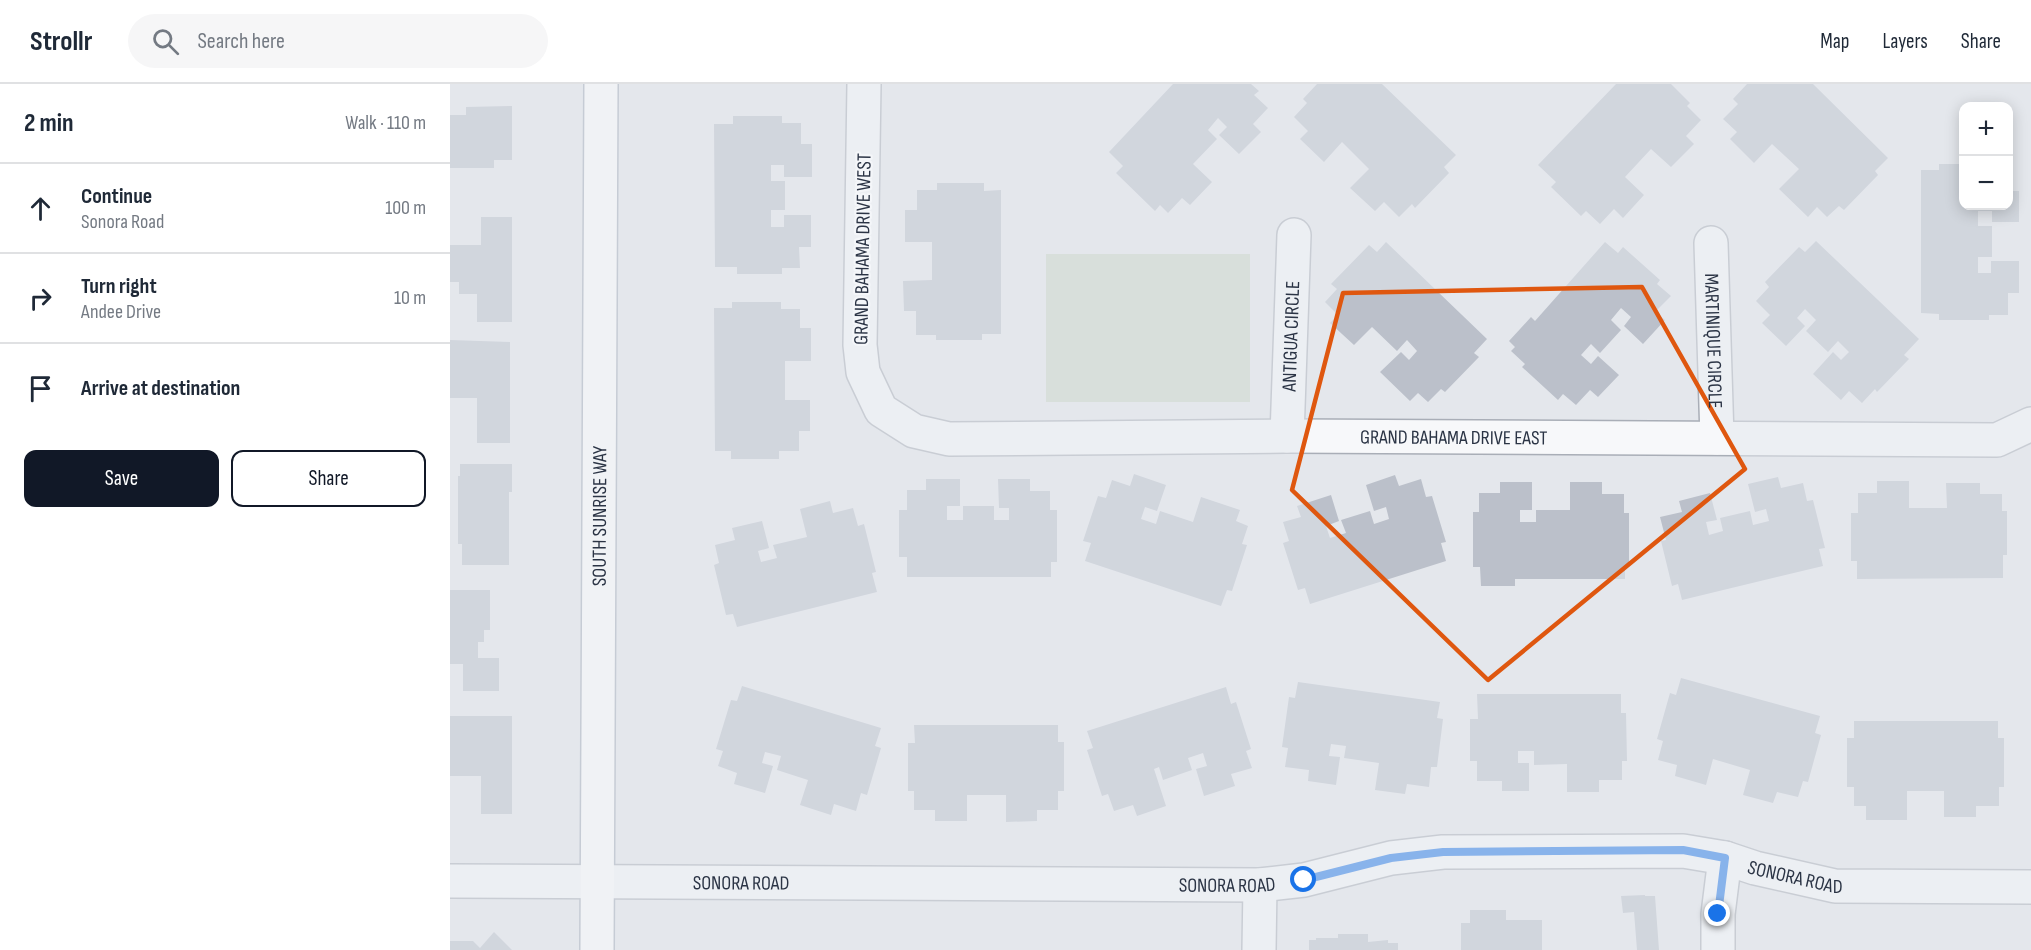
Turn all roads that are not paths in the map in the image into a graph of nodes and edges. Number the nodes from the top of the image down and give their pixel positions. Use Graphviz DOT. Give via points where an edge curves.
graph roads {
  1 [pos="601,84"];
  2 [pos="864,84"];
  3 [pos="1293,235"];
  4 [pos="1711,243"];
  5 [pos="881,410"];
  6 [pos="2031,424"];
  7 [pos="1287,436"];
  8 [pos="1717,438"];
  9 [pos="1725,858"];
  10 [pos="450,881"];
  11 [pos="597,881"];
  12 [pos="1260,885"];
  13 [pos="2031,887"];
  14 [pos="597,950"];
  15 [pos="1260,950"];
  16 [pos="1718,950"];
  1 -- 11 [label="main road, SOUTH SUNRISE WAY"];
  2 -- 5 [label="street, GRAND BAHAMA DRIVE WEST" via="860,345 863,372"];
  3 -- 7 [label="street, ANTIGUA CIRCLE"];
  4 -- 8 [label="street, MARTINIQUE CIRCLE"];
  5 -- 7 [label="street, GRAND BAHAMA DRIVE EAST" via="915,431 949,439"];
  6 -- 8 [label="street, GRAND BAHAMA DRIVE EAST" via="1997,440"];
  7 -- 8 [label="street, GRAND BAHAMA DRIVE EAST"];
  9 -- 12 [label="street, SONORA ROAD" via="1683,850 1443,852 1391,858 1304,880"];
  9 -- 13 [label="street, SONORA ROAD" via="1835,886"];
  9 -- 16 [label="street"];
  10 -- 11 [label="street, SONORA ROAD"];
  11 -- 12 [label="street, SONORA ROAD"];
  11 -- 14 [label="main road, SOUTH SUNRISE WAY"];
  12 -- 15 [label="street"];
}
